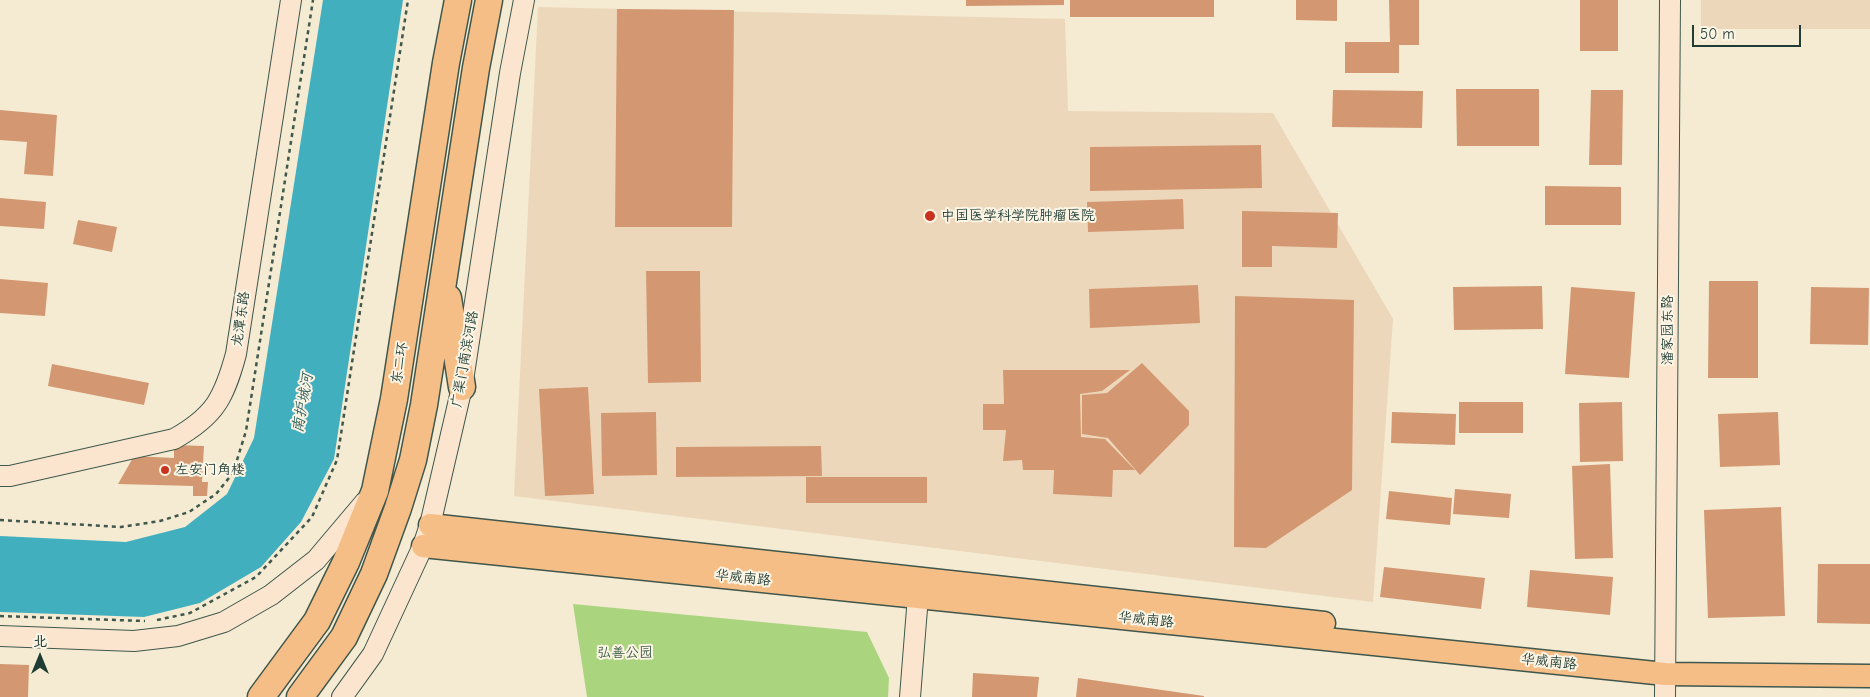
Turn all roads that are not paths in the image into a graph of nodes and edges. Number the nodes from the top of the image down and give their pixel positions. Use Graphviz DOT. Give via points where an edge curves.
graph roads {
  1 [pos="291,0"];
  2 [pos="458,0"];
  3 [pos="489,0"];
  4 [pos="524,0"];
  5 [pos="1670,0"];
  6 [pos="444,274"];
  7 [pos="462,387"];
  8 [pos="0,476"];
  9 [pos="375,491"];
  10 [pos="430,525"];
  11 [pos="423,546"];
  12 [pos="918,596"];
  13 [pos="0,636"];
  14 [pos="1870,660"];
  15 [pos="1665,667"];
  16 [pos="1870,676"];
  17 [pos="261,697"];
  18 [pos="300,697"];
  19 [pos="342,697"];
  20 [pos="910,697"];
  21 [pos="1665,697"];
  1 -- 8 [label="street, 龙潭东路" via="236,354 228,385 212,411 174,439"];
  2 -- 9 [label="highway, 东二环" via="394,399"];
  3 -- 6 [label="highway"];
  4 -- 7 [label="street, 广渠门南滨河路" via="508,83"];
  5 -- 15 [label="street, 潘家园东路"];
  6 -- 7 [label="highway"];
  6 -- 18 [label="highway" via="424,405 413,460 398,508 374,574 344,637"];
  7 -- 10 [label="street, 广渠门南滨河路"];
  9 -- 13 [label="street" via="316,560 271,595 224,622 178,636 134,641"];
  9 -- 17 [label="highway, 东二环" via="317,621"];
  10 -- 11 [label="street, 广渠门南滨河路"];
  10 -- 15 [label="main road, 华威南路"];
  11 -- 12 [label="main road, 华威南路"];
  11 -- 19 [label="street, 广渠门南滨河路" via="373,654"];
  12 -- 15 [label="main road, 华威南路"];
  12 -- 20 [label="street"];
  14 -- 15 [label="main road, 华威南路"];
  15 -- 16 [label="main road, 华威南路"];
  15 -- 21 [label="street, 潘家园东路"];
}
